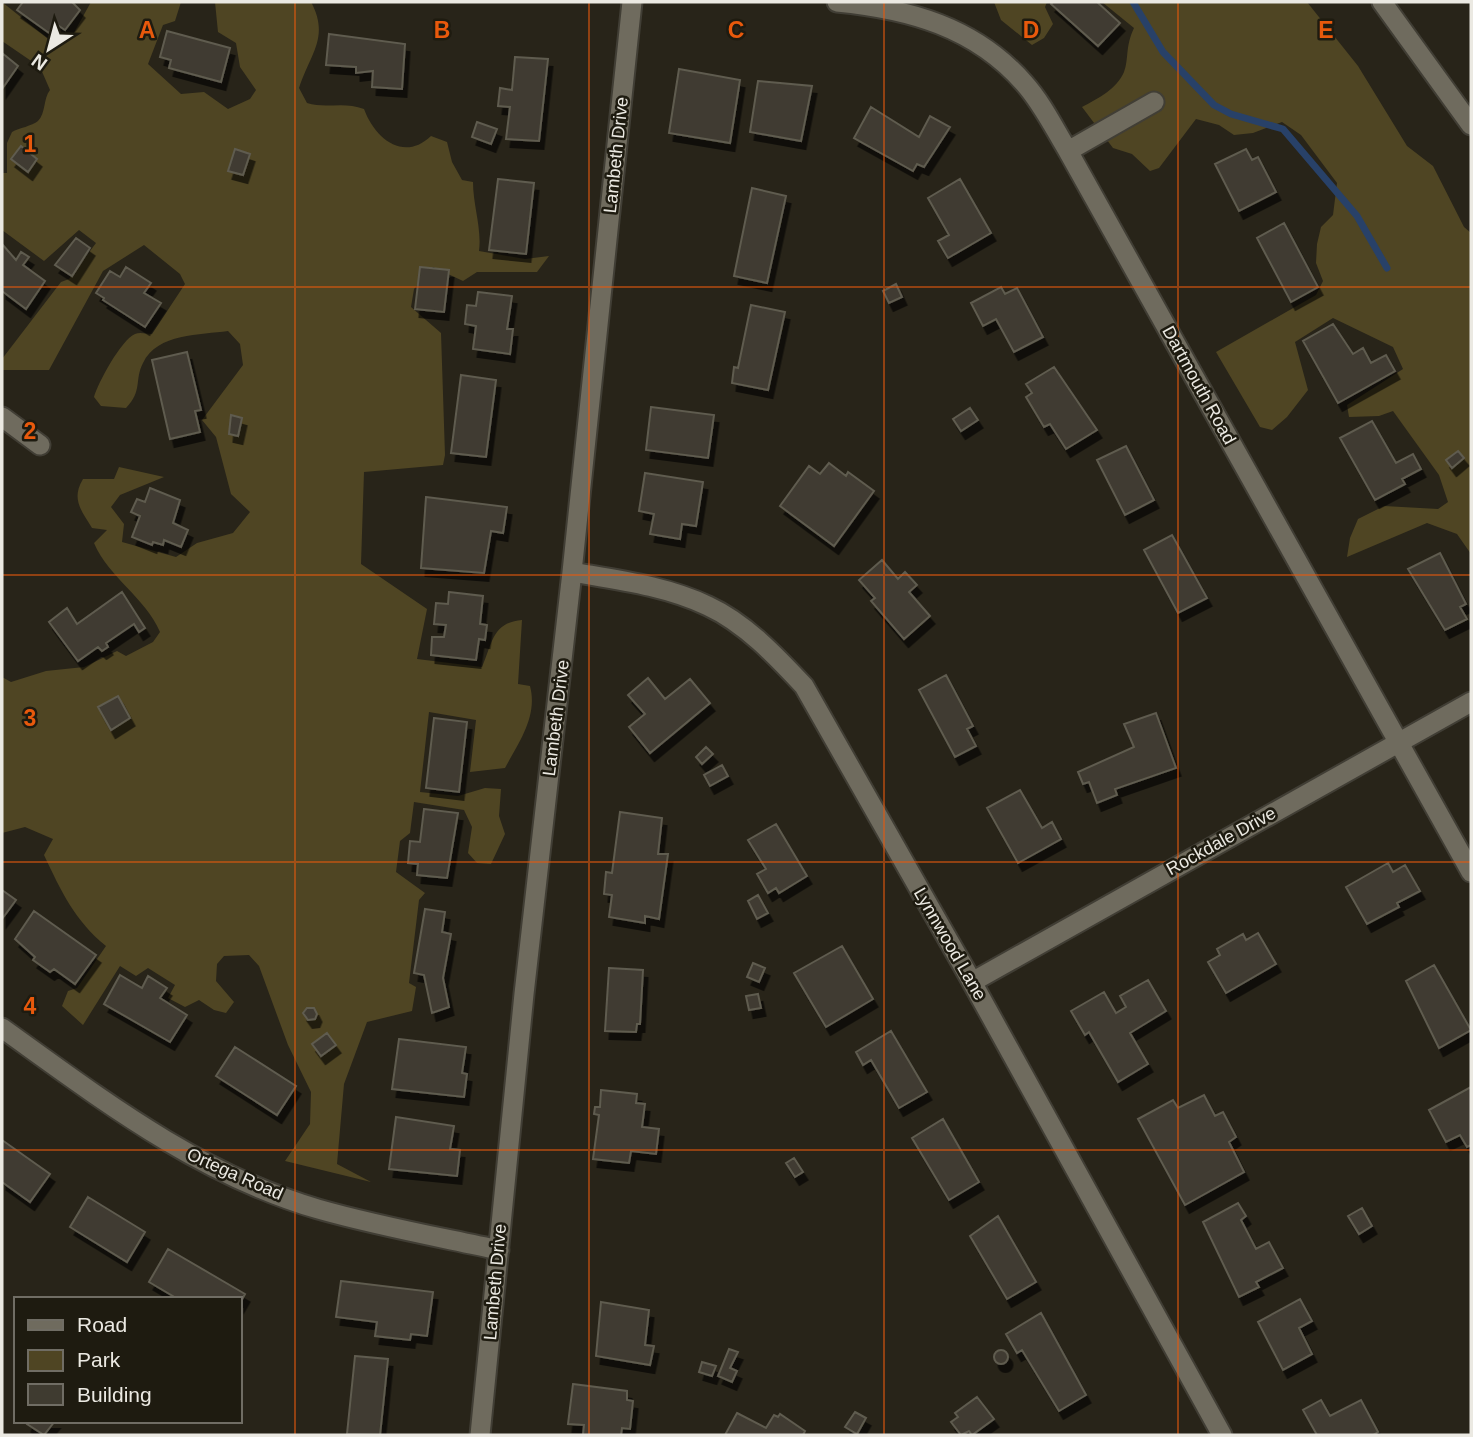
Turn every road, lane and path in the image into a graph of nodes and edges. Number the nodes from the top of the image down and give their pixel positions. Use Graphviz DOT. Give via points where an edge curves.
graph roads {
  1 [pos="632,2"];
  2 [pos="837,2"];
  3 [pos="1382,2"];
  4 [pos="1154,103"];
  5 [pos="1471,125"];
  6 [pos="1068,151"];
  7 [pos="2,417"];
  8 [pos="40,445"];
  9 [pos="572,572"];
  10 [pos="1471,702"];
  11 [pos="1399,744"];
  12 [pos="1471,872"];
  13 [pos="972,982"];
  14 [pos="2,1028"];
  15 [pos="499,1250"];
  16 [pos="480,1435"];
  17 [pos="1222,1435"];
  1 -- 9 [label="street, Lambeth Drive"];
  2 -- 6 [label="street, Dartmouth Road" via="918,16 975,40 1026,84"];
  3 -- 5 [label="street"];
  4 -- 6 [label="street"];
  6 -- 11 [label="street, Dartmouth Road"];
  7 -- 8 [label="street"];
  9 -- 13 [label="street, Lynnwood Lane" via="651,586 710,607 775,656 804,686 827,724"];
  9 -- 15 [label="street, Lambeth Drive"];
  10 -- 11 [label="street, Rockdale Drive"];
  11 -- 12 [label="street, Dartmouth Road"];
  11 -- 13 [label="street, Rockdale Drive"];
  13 -- 17 [label="street, Lynnwood Lane"];
  14 -- 15 [label="street, Ortega Road" via="155,1136 230,1174 317,1209"];
  15 -- 16 [label="street, Lambeth Drive"];
}
